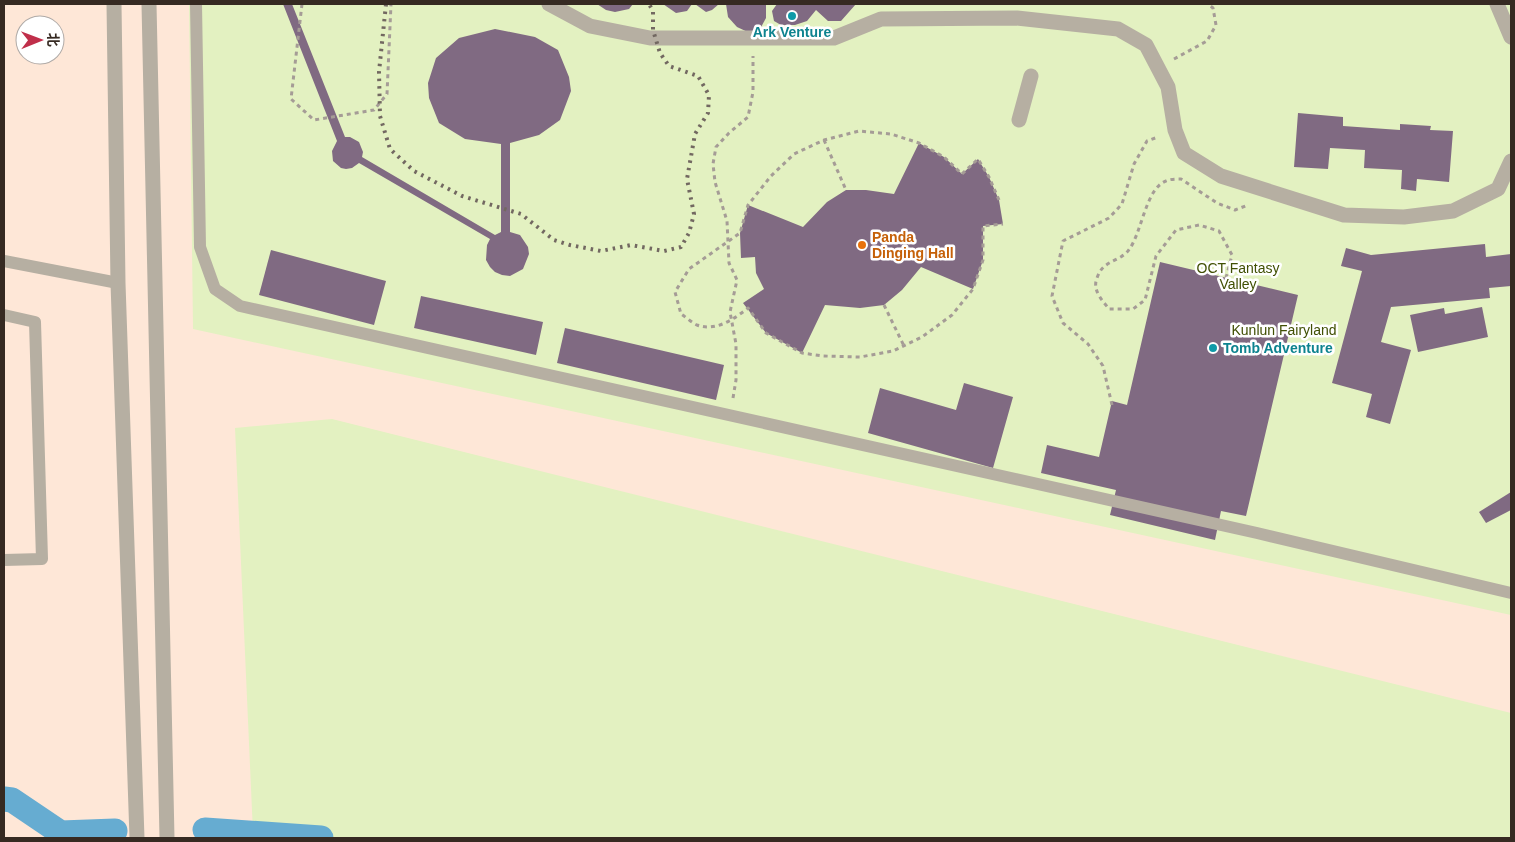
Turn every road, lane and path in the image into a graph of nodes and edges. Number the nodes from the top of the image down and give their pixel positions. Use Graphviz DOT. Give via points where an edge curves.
graph roads {
  1 [pos="114,4"];
  2 [pos="149,4"];
  3 [pos="196,4"];
  4 [pos="302,4"];
  5 [pos="391,4"];
  6 [pos="549,4"];
  7 [pos="1208,4"];
  8 [pos="1497,4"];
  9 [pos="1511,37"];
  10 [pos="752,38"];
  11 [pos="1157,67"];
  12 [pos="1031,76"];
  13 [pos="1019,120"];
  14 [pos="1175,130"];
  15 [pos="824,140"];
  16 [pos="1511,161"];
  17 [pos="846,190"];
  18 [pos="1268,191"];
  19 [pos="998,200"];
  20 [pos="1003,224"];
  21 [pos="728,242"];
  22 [pos="4,261"];
  23 [pos="1226,278"];
  24 [pos="118,283"];
  25 [pos="884,305"];
  26 [pos="4,315"];
  27 [pos="732,320"];
  28 [pos="904,346"];
  29 [pos="1112,405"];
  30 [pos="731,416"];
  31 [pos="4,560"];
  32 [pos="1511,593"];
  33 [pos="136,838"];
  34 [pos="167,838"];
  1 -- 24 [label="street"];
  2 -- 34 [label="street"];
  3 -- 30 [label="lane" via="200,247 215,289 240,306"];
  4 -- 5 [label="path" via="291,98 314,120 374,110 387,94"];
  6 -- 10 [label="street" via="590,26 650,38"];
  7 -- 11 [label="path" via="1213,8 1216,25 1207,41"];
  8 -- 9 [label="street"];
  10 -- 11 [label="street" via="834,38 881,19 1017,18 1118,29 1146,45"];
  10 -- 21 [label="path" via="753,92 748,117 716,147 713,164 714,182 727,221"];
  11 -- 14 [label="street" via="1168,87"];
  12 -- 13 [label="street"];
  14 -- 18 [label="street" via="1184,153 1221,176"];
  14 -- 29 [label="path" via="1147,141 1134,164 1122,204 1109,218 1063,241 1052,296 1063,323 1088,344 1103,366"];
  15 -- 17 [label="path"];
  15 -- 19 [label="path" via="859,131 891,134 919,143 944,157 962,174 978,159"];
  15 -- 21 [label="path" via="794,154 770,176 748,205 740,233"];
  16 -- 18 [label="street" via="1498,189 1453,211 1404,217 1344,214"];
  18 -- 23 [label="path" via="1255,203 1235,210 1217,203 1181,179 1165,181 1154,190 1127,252 1103,266 1096,280 1097,294 1110,308 1133,310 1145,300 1156,256 1176,230 1199,225 1219,231 1232,255"];
  20 -- 28 [label="path" via="983,226 983,260 973,289 952,315"];
  21 -- 27 [label="path" via="729,263 737,280 730,312"];
  21 -- 27 [label="path" via="689,269 675,292 681,314 697,326 713,327"];
  22 -- 24 [label="lane"];
  24 -- 33 [label="street"];
  25 -- 28 [label="path"];
  26 -- 31 [label="lane" via="35,322 42,559"];
  27 -- 28 [label="path" via="748,308 766,333 802,353 860,357"];
  27 -- 30 [label="path" via="736,371"];
  30 -- 32 [label="lane"];
}
